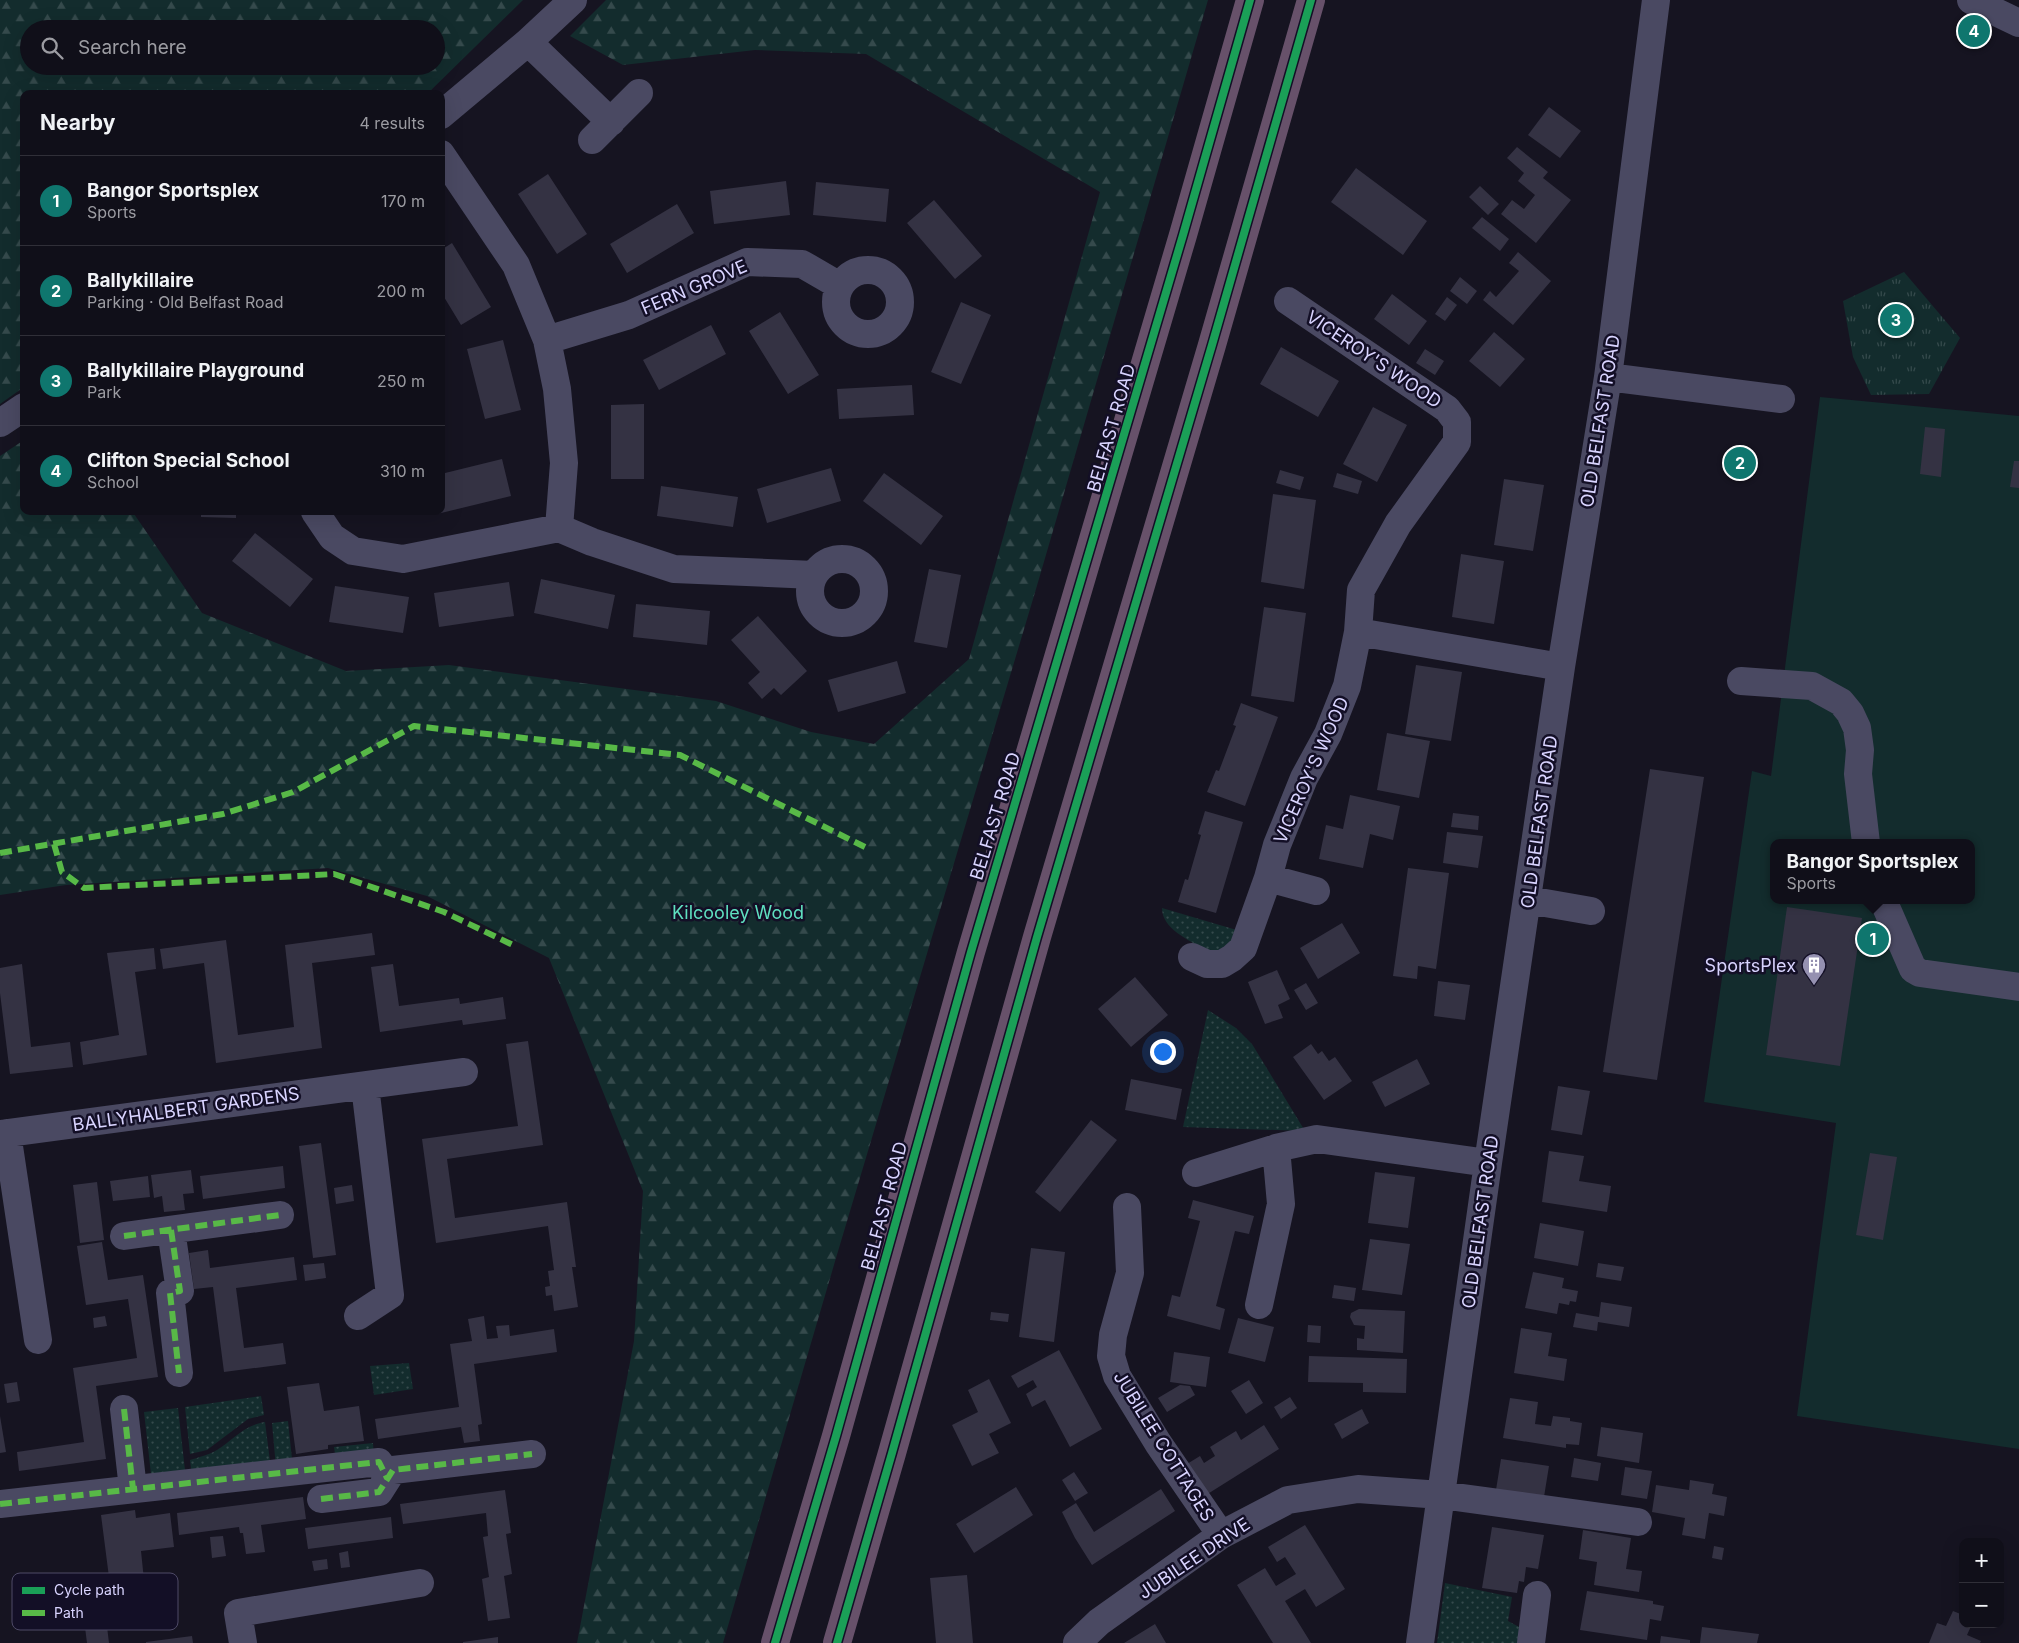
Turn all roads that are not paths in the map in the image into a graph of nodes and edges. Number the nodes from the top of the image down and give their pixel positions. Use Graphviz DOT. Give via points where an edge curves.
graph roads {
  1 [pos="573,0"];
  2 [pos="1250,0"];
  3 [pos="1311,0"];
  4 [pos="1656,0"];
  5 [pos="1971,0"];
  6 [pos="2019,23"];
  7 [pos="528,42"];
  8 [pos="639,93"];
  9 [pos="445,112"];
  10 [pos="445,160"];
  11 [pos="840,286"];
  12 [pos="1288,301"];
  13 [pos="547,340"];
  14 [pos="1608,377"];
  15 [pos="1781,399"];
  16 [pos="20,410"];
  17 [pos="0,423"];
  18 [pos="314,515"];
  19 [pos="559,528"];
  20 [pos="814,575"];
  21 [pos="1358,632"];
  22 [pos="1561,667"];
  23 [pos="1741,681"];
  24 [pos="1866,839"];
  25 [pos="1268,878"];
  26 [pos="1316,891"];
  27 [pos="1528,900"];
  28 [pos="1885,904"];
  29 [pos="1591,911"];
  30 [pos="1192,957"];
  31 [pos="2019,988"];
  32 [pos="464,1072"];
  33 [pos="365,1086"];
  34 [pos="4,1133"];
  35 [pos="1276,1148"];
  36 [pos="1488,1163"];
  37 [pos="1196,1173"];
  38 [pos="1127,1207"];
  39 [pos="280,1215"];
  40 [pos="171,1230"];
  41 [pos="124,1236"];
  42 [pos="1259,1305"];
  43 [pos="358,1316"];
  44 [pos="38,1340"];
  45 [pos="178,1374"];
  46 [pos="124,1409"];
  47 [pos="532,1454"];
  48 [pos="388,1478"];
  49 [pos="133,1489"];
  50 [pos="1441,1495"];
  51 [pos="321,1499"];
  52 [pos="0,1504"];
  53 [pos="1638,1522"];
  54 [pos="1221,1535"];
  55 [pos="420,1583"];
  56 [pos="1537,1595"];
  57 [pos="243,1643"];
  58 [pos="775,1643"];
  59 [pos="837,1643"];
  60 [pos="1077,1643"];
  61 [pos="1420,1643"];
  62 [pos="1531,1643"];
  1 -- 7 [label="street"];
  2 -- 58 [label="highway, BELFAST ROAD" via="970,952"];
  3 -- 59 [label="highway" via="1037,937"];
  4 -- 14 [label="street, OLD BELFAST ROAD"];
  5 -- 6 [label="street"];
  7 -- 8 [label="street" via="602,131"];
  7 -- 9 [label="street"];
  10 -- 13 [label="street" via="516,265"];
  11 -- 13 [label="street, FERN GROVE" via="802,264 747,262 629,315"];
  12 -- 21 [label="street, VICEROY'S WOOD" via="1447,409 1457,422 1457,442 1398,524 1360,590"];
  13 -- 19 [label="street" via="557,389 564,464"];
  14 -- 15 [label="street"];
  14 -- 22 [label="street, OLD BELFAST ROAD"];
  16 -- 17 [label="street"];
  18 -- 19 [label="street" via="332,538 353,551 403,559"];
  19 -- 20 [label="street" via="674,569"];
  21 -- 22 [label="street"];
  21 -- 25 [label="street, VICEROY'S WOOD" via="1347,686 1328,734 1304,778 1277,844"];
  22 -- 27 [label="street, OLD BELFAST ROAD"];
  23 -- 24 [label="street" via="1812,686 1841,702 1850,713 1857,728 1860,750 1858,774"];
  25 -- 26 [label="street"];
  25 -- 30 [label="street, VICEROY'S WOOD" via="1243,948 1222,964 1207,964"];
  27 -- 29 [label="street"];
  27 -- 36 [label="street, OLD BELFAST ROAD"];
  28 -- 31 [label="street" via="1913,969 1920,973"];
  32 -- 33 [label="street, BALLYHALBERT GARDENS"];
  33 -- 34 [label="street, BALLYHALBERT GARDENS"];
  33 -- 43 [label="street" via="390,1295"];
  34 -- 44 [label="street, BALLYHALBERT GARDENS"];
  35 -- 36 [label="street" via="1317,1139"];
  35 -- 37 [label="street"];
  35 -- 42 [label="street" via="1280,1204"];
  36 -- 50 [label="street, OLD BELFAST ROAD"];
  38 -- 54 [label="street, JUBILEE COTTAGES" via="1130,1273 1113,1335 1111,1356 1117,1376 1158,1443"];
  39 -- 40 [label="street"];
  40 -- 41 [label="street"];
  40 -- 45 [label="street" via="180,1291 170,1294"];
  46 -- 49 [label="street"];
  47 -- 48 [label="street" via="393,1470"];
  48 -- 49 [label="street" via="379,1462"];
  48 -- 51 [label="street" via="379,1492"];
  49 -- 52 [label="street"];
  50 -- 53 [label="street, JUBILEE DRIVE"];
  50 -- 54 [label="street, JUBILEE DRIVE" via="1358,1490 1288,1500"];
  50 -- 61 [label="street, OLD BELFAST ROAD"];
  54 -- 60 [label="street, JUBILEE DRIVE" via="1099,1622"];
  55 -- 57 [label="street" via="238,1613"];
  56 -- 62 [label="street"];
}
